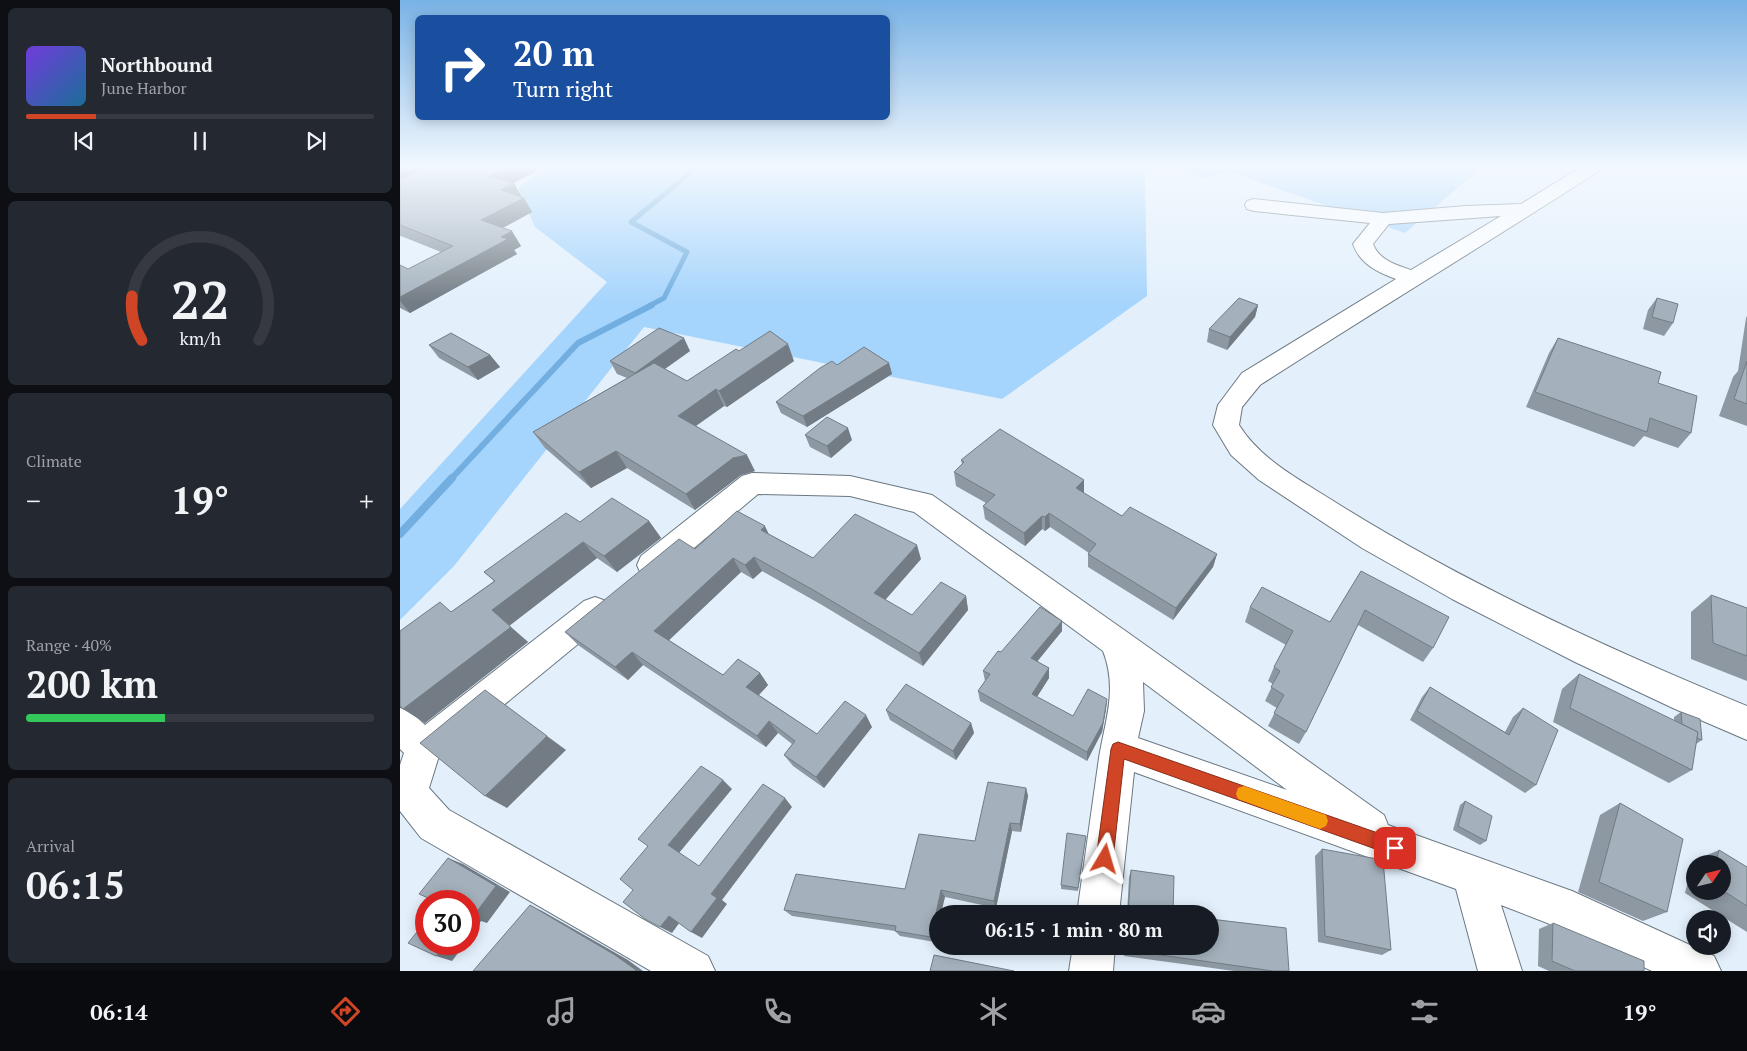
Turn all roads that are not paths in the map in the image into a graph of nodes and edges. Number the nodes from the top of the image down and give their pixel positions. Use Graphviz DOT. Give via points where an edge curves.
graph roads {
  1 [pos="1321,212"];
  2 [pos="1462,212"];
  3 [pos="1523,212"];
  4 [pos="1383,219"];
  5 [pos="1412,278"];
  6 [pos="1116,642"];
  7 [pos="1747,723"];
  8 [pos="412,736"];
  9 [pos="1118,749"];
  10 [pos="1395,848"];
  11 [pos="1472,875"];
  12 [pos="1099,905"];
  13 [pos="1093,955"];
  14 [pos="693,971"];
  15 [pos="1091,971"];
  16 [pos="1500,971"];
  17 [pos="1699,971"];
  1 -- 4 [label="street"];
  2 -- 4 [label="street"];
  3 -- 5 [label="street"];
  4 -- 5 [label="street" via="1364,244 1365,252 1372,260"];
  5 -- 7 [label="street" via="1251,379 1230,405 1226,424 1240,448 1270,473 1372,540 1463,590 1587,652"];
  6 -- 8 [label="street" via="922,503 850,486 752,483 623,589"];
  6 -- 9 [label="street" via="1126,667 1128,711"];
  6 -- 10 [label="street"];
  8 -- 14 [label="street" via="409,793 435,824"];
  9 -- 10 [label="street"];
  9 -- 12 [label="street"];
  10 -- 11 [label="street"];
  11 -- 16 [label="street"];
  11 -- 17 [label="street" via="1572,912"];
  13 -- 15 [label="street"];
}
